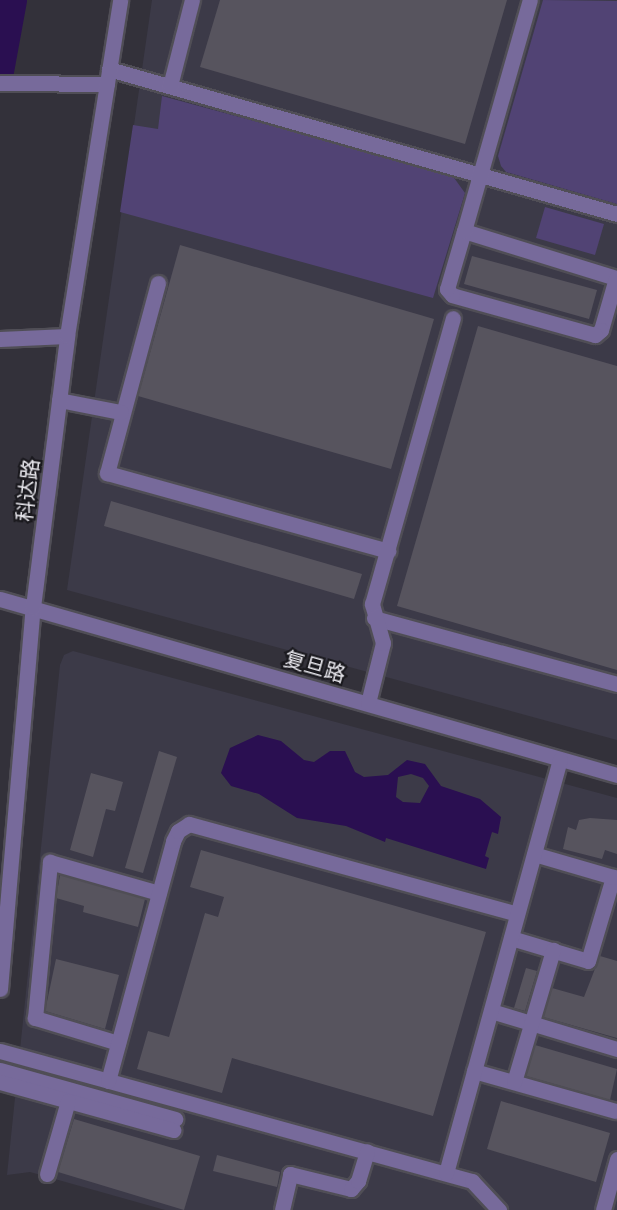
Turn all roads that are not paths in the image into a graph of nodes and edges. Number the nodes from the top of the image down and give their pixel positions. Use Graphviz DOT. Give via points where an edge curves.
graph roads {
  1 [pos="120,0"];
  2 [pos="192,0"];
  3 [pos="530,0"];
  4 [pos="108,76"];
  5 [pos="0,83"];
  6 [pos="170,86"];
  7 [pos="480,175"];
  8 [pos="617,214"];
  9 [pos="464,231"];
  10 [pos="158,282"];
  11 [pos="453,318"];
  12 [pos="67,336"];
  13 [pos="1,339"];
  14 [pos="59,400"];
  15 [pos="121,412"];
  16 [pos="388,551"];
  17 [pos="0,599"];
  18 [pos="33,607"];
  19 [pos="374,618"];
  20 [pos="617,684"];
  21 [pos="368,703"];
  22 [pos="560,759"];
  23 [pos="617,775"];
  24 [pos="534,854"];
  25 [pos="159,893"];
  26 [pos="517,914"];
  27 [pos="511,938"];
  28 [pos="553,950"];
  29 [pos="0,989"];
  30 [pos="490,1011"];
  31 [pos="531,1023"];
  32 [pos="118,1043"];
  33 [pos="617,1049"];
  34 [pos="0,1051"];
  35 [pos="0,1070"];
  36 [pos="474,1071"];
  37 [pos="108,1081"];
  38 [pos="0,1082"];
  39 [pos="514,1082"];
  40 [pos="68,1101"];
  41 [pos="615,1111"];
  42 [pos="367,1151"];
  43 [pos="617,1159"];
  44 [pos="446,1173"];
  45 [pos="47,1174"];
  46 [pos="282,1210"];
  47 [pos="500,1210"];
  48 [pos="603,1210"];
  1 -- 4 [label="street, 科达路"];
  2 -- 6 [label="street"];
  3 -- 7 [label="street"];
  4 -- 5 [label="street" via="66,84"];
  4 -- 6 [label="street"];
  4 -- 12 [label="street, 科达路"];
  6 -- 7 [label="street"];
  7 -- 8 [label="street"];
  7 -- 9 [label="street"];
  9 -- 9 [label="street" via="447,289 452,295 595,335 601,330 616,278"];
  10 -- 15 [label="street"];
  11 -- 16 [label="street"];
  12 -- 13 [label="street"];
  12 -- 14 [label="street, 科达路"];
  14 -- 15 [label="street"];
  14 -- 18 [label="street, 科达路"];
  15 -- 16 [label="street" via="107,473"];
  16 -- 19 [label="street" via="372,604"];
  17 -- 18 [label="street, 复旦路"];
  18 -- 21 [label="street, 复旦路"];
  18 -- 29 [label="street, 科达路"];
  19 -- 20 [label="street"];
  19 -- 21 [label="street" via="383,643"];
  21 -- 22 [label="street, 复旦路"];
  22 -- 23 [label="street, 复旦路"];
  22 -- 24 [label="street"];
  24 -- 26 [label="street"];
  24 -- 28 [label="street" via="613,877 588,961"];
  25 -- 26 [label="street" via="173,841 178,831 189,824"];
  25 -- 32 [label="street"];
  25 -- 32 [label="street" via="50,862 35,1018"];
  26 -- 27 [label="street"];
  27 -- 28 [label="street"];
  27 -- 30 [label="street"];
  28 -- 31 [label="street"];
  30 -- 31 [label="street"];
  30 -- 36 [label="street"];
  31 -- 33 [label="street"];
  31 -- 39 [label="street"];
  32 -- 37 [label="street"];
  34 -- 37 [label="street"];
  35 -- 40 [label="street" via="174,1125"];
  36 -- 39 [label="street"];
  36 -- 44 [label="street"];
  37 -- 42 [label="street"];
  38 -- 40 [label="street"];
  39 -- 41 [label="street"];
  40 -- 45 [label="street"];
  42 -- 44 [label="street"];
  42 -- 46 [label="street" via="358,1181 351,1189 290,1174"];
  43 -- 48 [label="street"];
  44 -- 47 [label="street" via="472,1181"];
}
